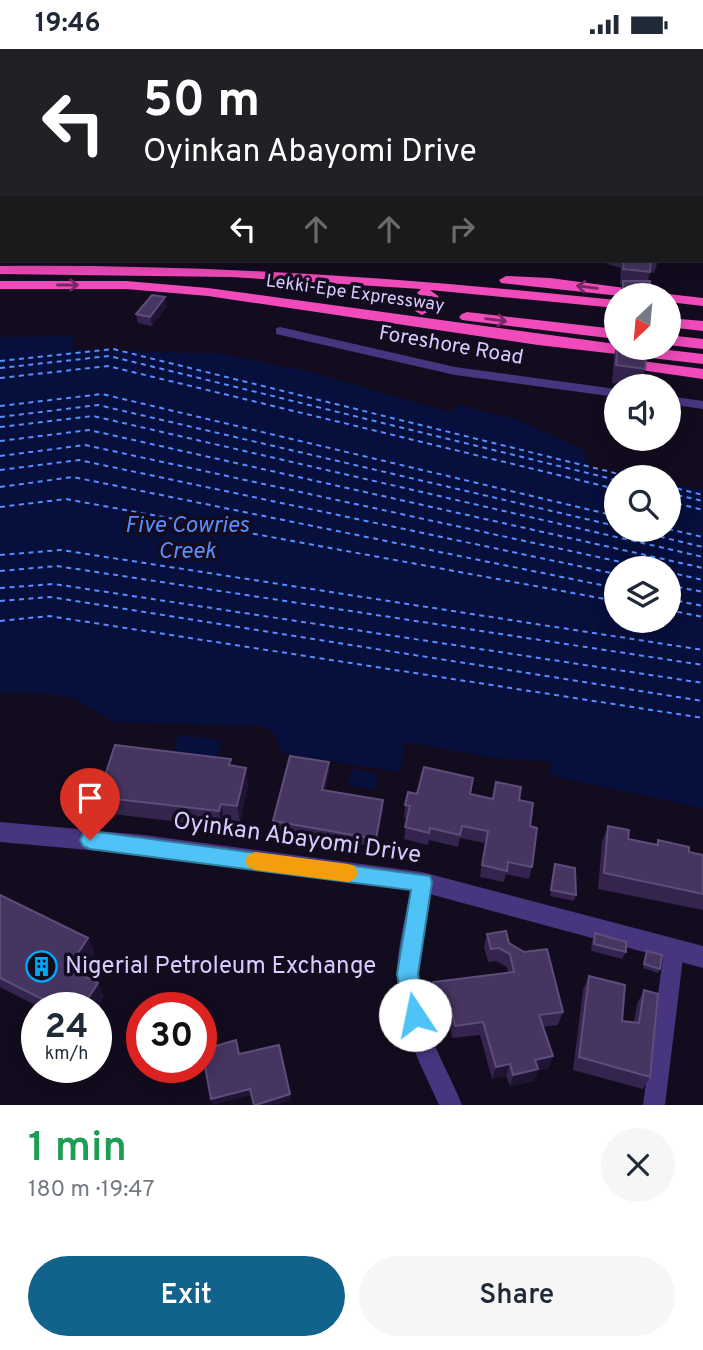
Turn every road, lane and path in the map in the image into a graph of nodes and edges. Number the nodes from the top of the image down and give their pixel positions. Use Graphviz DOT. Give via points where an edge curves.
graph roads {
  1 [pos="0,271"];
  2 [pos="267,274"];
  3 [pos="0,285"];
  4 [pos="604,289"];
  5 [pos="208,292"];
  6 [pos="424,293"];
  7 [pos="681,299"];
  8 [pos="703,302"];
  9 [pos="604,303"];
  10 [pos="422,311"];
  11 [pos="681,311"];
  12 [pos="703,314"];
  13 [pos="604,315"];
  14 [pos="681,323"];
  15 [pos="703,326"];
  16 [pos="280,331"];
  17 [pos="604,333"];
  18 [pos="681,341"];
  19 [pos="703,344"];
  20 [pos="703,359"];
  21 [pos="703,374"];
  22 [pos="604,391"];
  23 [pos="681,402"];
  24 [pos="703,405"];
  25 [pos="0,832"];
  26 [pos="422,882"];
  27 [pos="674,950"];
  28 [pos="703,957"];
  29 [pos="451,1105"];
  30 [pos="654,1105"];
  1 -- 2 [label="highway, Lekki-Epe Expressway" via="139,269"];
  4 -- 2 [label="highway, one-way" via="550,282"];
  2 -- 6 [label="highway"];
  2 -- 9 [label="highway, Lekki-Epe Expressway"];
  3 -- 5 [label="highway, Lekki-Epe Expressway, one-way" via="127,285"];
  5 -- 10 [label="highway"];
  5 -- 20 [label="highway, Lekki-Epe Expressway"];
  5 -- 21 [label="highway" via="429,337"];
  6 -- 10 [label="highway" via="435,304"];
  6 -- 13 [label="highway"];
  7 -- 8 [label="highway"];
  10 -- 17 [label="highway, one-way"];
  11 -- 12 [label="highway"];
  14 -- 15 [label="highway"];
  16 -- 22 [label="street, Foreshore Road" via="455,370"];
  18 -- 19 [label="highway"];
  23 -- 24 [label="street"];
  25 -- 26 [label="street, Oyinkan Abayomi Drive" via="144,845"];
  26 -- 27 [label="street, Oyinkan Abayomi Drive"];
  26 -- 29 [label="street" via="407,974 409,992 421,1037"];
  27 -- 28 [label="street, Oyinkan Abayomi Drive"];
  27 -- 30 [label="street"];
}
